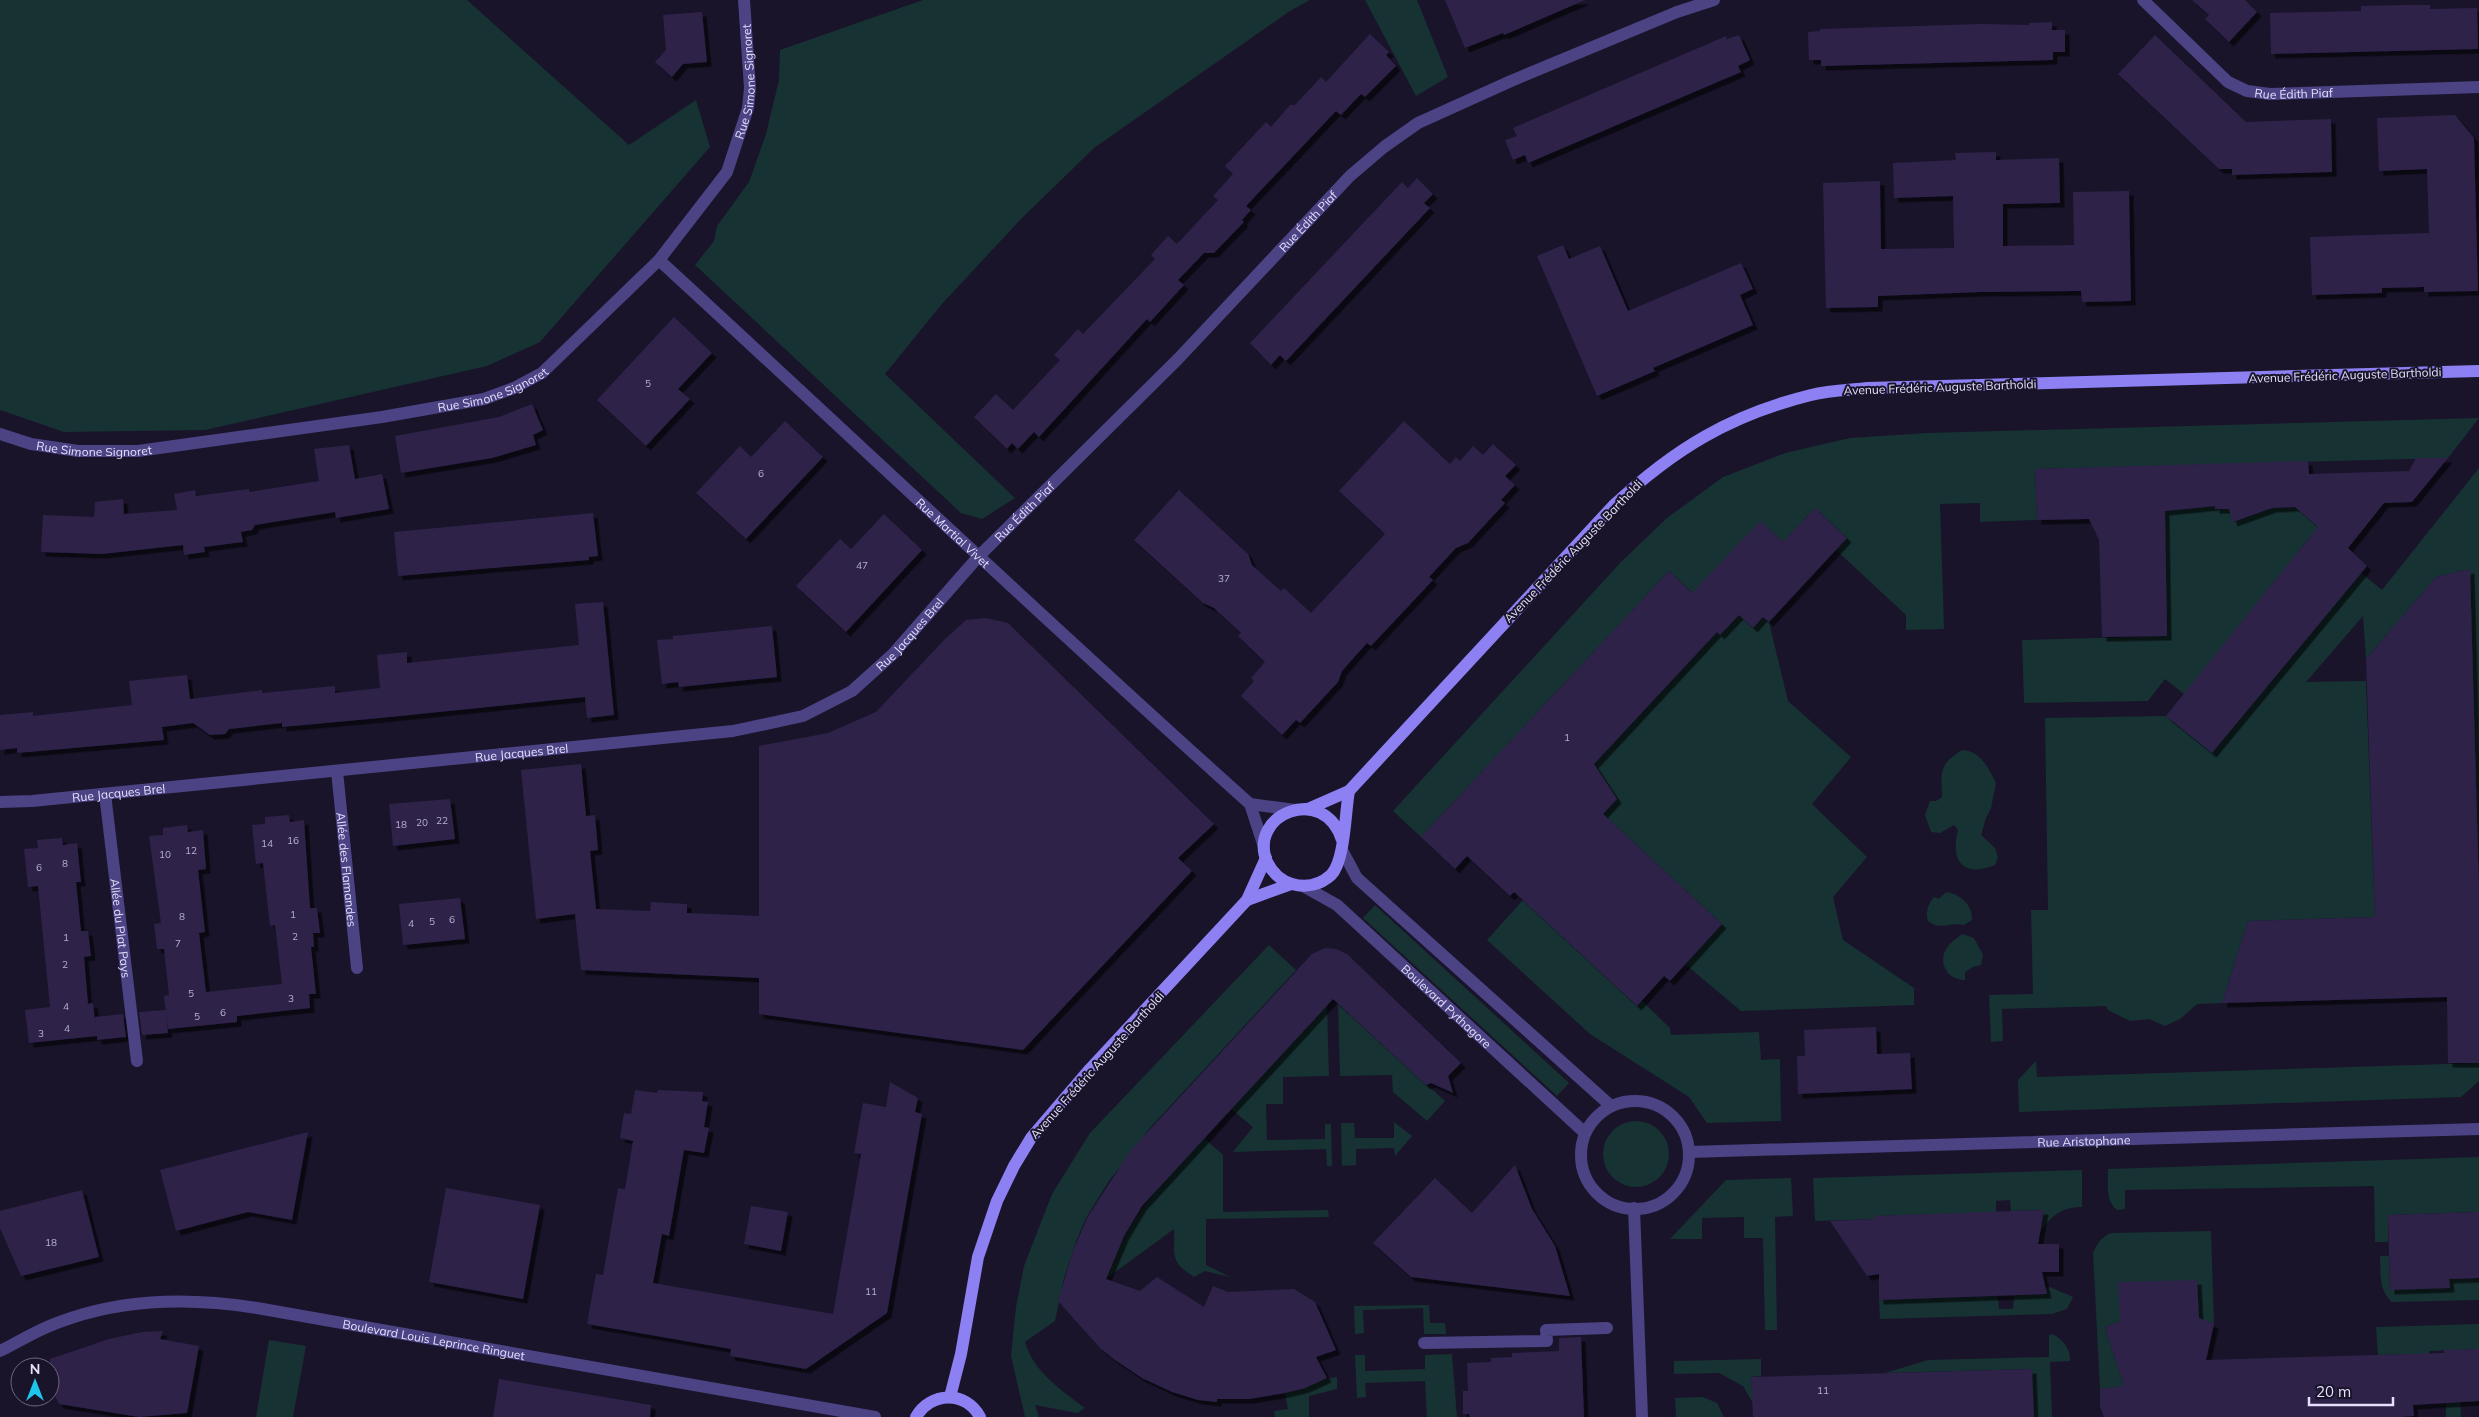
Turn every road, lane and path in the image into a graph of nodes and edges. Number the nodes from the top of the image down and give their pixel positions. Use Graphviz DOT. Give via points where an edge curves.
graph roads {
  1 [pos="744,0"];
  2 [pos="1714,0"];
  3 [pos="2143,0"];
  4 [pos="2479,87"];
  5 [pos="659,260"];
  6 [pos="2479,371"];
  7 [pos="0,434"];
  8 [pos="978,557"];
  9 [pos="337,771"];
  10 [pos="1348,791"];
  11 [pos="105,794"];
  12 [pos="0,802"];
  13 [pos="1250,804"];
  14 [pos="1308,809"];
  15 [pos="1295,810"];
  16 [pos="1342,845"];
  17 [pos="1265,852"];
  18 [pos="1297,885"];
  19 [pos="1247,900"];
  20 [pos="357,968"];
  21 [pos="137,1062"];
  22 [pos="1611,1106"];
  23 [pos="2479,1129"];
  24 [pos="1585,1133"];
  25 [pos="1689,1152"];
  26 [pos="1634,1208"];
  27 [pos="1607,1328"];
  28 [pos="1424,1343"];
  29 [pos="0,1351"];
  30 [pos="950,1397"];
  31 [pos="875,1417"];
  32 [pos="916,1417"];
  33 [pos="980,1417"];
  34 [pos="1642,1417"];
  1 -- 5 [label="street, Rue Simone Signoret" via="750,88 748,108 727,172"];
  2 -- 8 [label="street, Rue Édith Piaf" via="1677,12 1511,81 1418,123 1384,147 1350,176 1178,359"];
  3 -- 4 [label="street, Rue Édith Piaf" via="2228,82 2247,91 2270,94"];
  5 -- 7 [label="street, Rue Simone Signoret" via="542,373 484,399 382,417 138,450 78,451 31,444"];
  5 -- 8 [label="street, Rue Martial Vivet"];
  6 -- 10 [label="street, Avenue Frédéric Auguste Bartholdi" via="1868,388 1813,394 1744,416 1685,447 1644,477 1613,506"];
  8 -- 9 [label="street, Rue Jacques Brel" via="893,654 852,691 803,716 733,731"];
  8 -- 13 [label="street, Rue Martial Vivet"];
  9 -- 11 [label="street, Rue Jacques Brel"];
  9 -- 20 [label="street, Allée des Flamandes"];
  10 -- 14 [label="street, Avenue Frédéric Auguste Bartholdi"];
  10 -- 16 [label="street, Avenue Frédéric Auguste Bartholdi"];
  11 -- 12 [label="street, Rue Jacques Brel"];
  11 -- 21 [label="street, Allée du Plat Pays"];
  13 -- 15 [label="street"];
  13 -- 17 [label="street, Rue Martial Vivet"];
  14 -- 15 [label="street, Avenue Frédéric Auguste Bartholdi"];
  14 -- 16 [label="street" via="1326,816 1339,831"];
  15 -- 17 [label="street, Avenue Frédéric Auguste Bartholdi" via="1279,817 1271,825"];
  16 -- 18 [label="street, Avenue Frédéric Auguste Bartholdi" via="1336,868 1330,876 1321,882"];
  16 -- 22 [label="street" via="1357,878"];
  17 -- 18 [label="street" via="1270,868 1278,877"];
  17 -- 19 [label="street, Avenue Frédéric Auguste Bartholdi"];
  18 -- 19 [label="street, Avenue Frédéric Auguste Bartholdi"];
  18 -- 24 [label="street, Boulevard Pythagore" via="1342,909"];
  19 -- 30 [label="street, Avenue Frédéric Auguste Bartholdi" via="1085,1075 1031,1138 1014,1166 997,1201 978,1257"];
  22 -- 24 [label="street" via="1596,1117"];
  22 -- 25 [label="street" via="1643,1101 1666,1110 1682,1128"];
  23 -- 25 [label="street, Rue Aristophane"];
  24 -- 26 [label="street" via="1581,1161 1588,1182 1608,1202"];
  25 -- 26 [label="street" via="1686,1171 1677,1189 1662,1201"];
  26 -- 34 [label="street"];
  27 -- 28 [label="street" via="1546,1330 1547,1341"];
  29 -- 31 [label="street, Boulevard Louis Leprince Ringuet" via="88,1312 157,1301 191,1300 257,1308"];
  30 -- 32 [label="street" via="931,1402"];
  30 -- 33 [label="street" via="971,1405"];
}
